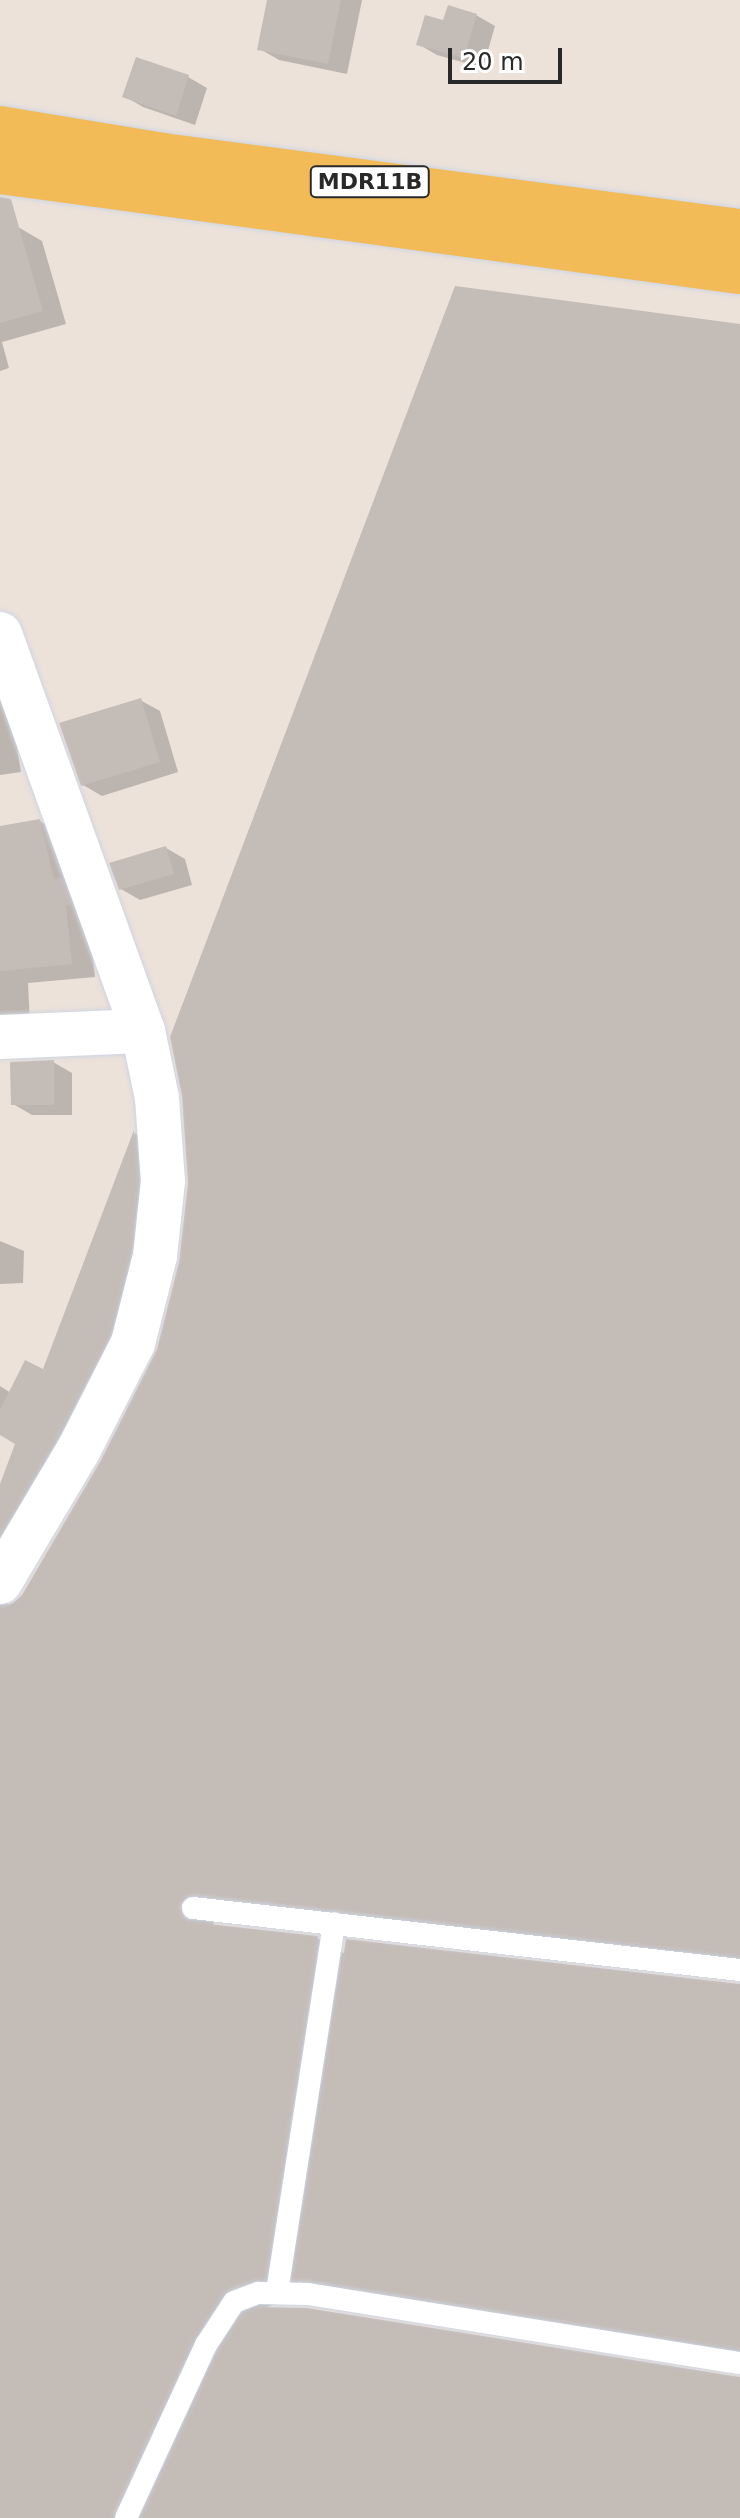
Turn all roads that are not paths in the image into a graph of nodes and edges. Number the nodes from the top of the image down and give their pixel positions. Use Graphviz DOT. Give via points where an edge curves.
graph roads {
  1 [pos="0,128"];
  2 [pos="0,172"];
  3 [pos="740,231"];
  4 [pos="740,272"];
  5 [pos="0,634"];
  6 [pos="143,1031"];
  7 [pos="0,1037"];
  8 [pos="4,1561"];
  9 [pos="193,1908"];
  10 [pos="334,1923"];
  11 [pos="740,1970"];
  12 [pos="277,2292"];
  13 [pos="740,2363"];
  14 [pos="126,2518"];
  1 -- 3 [label="main road, MDR11B" via="163,155"];
  2 -- 4 [label="main road, MDR11B"];
  5 -- 6 [label="street"];
  6 -- 7 [label="street"];
  6 -- 8 [label="street" via="157,1098 163,1181 155,1256 133,1343 79,1449"];
  9 -- 10 [label="lane"];
  10 -- 11 [label="lane"];
  10 -- 12 [label="lane"];
  12 -- 13 [label="lane"];
  12 -- 14 [label="lane" via="234,2302 206,2345"];
}
